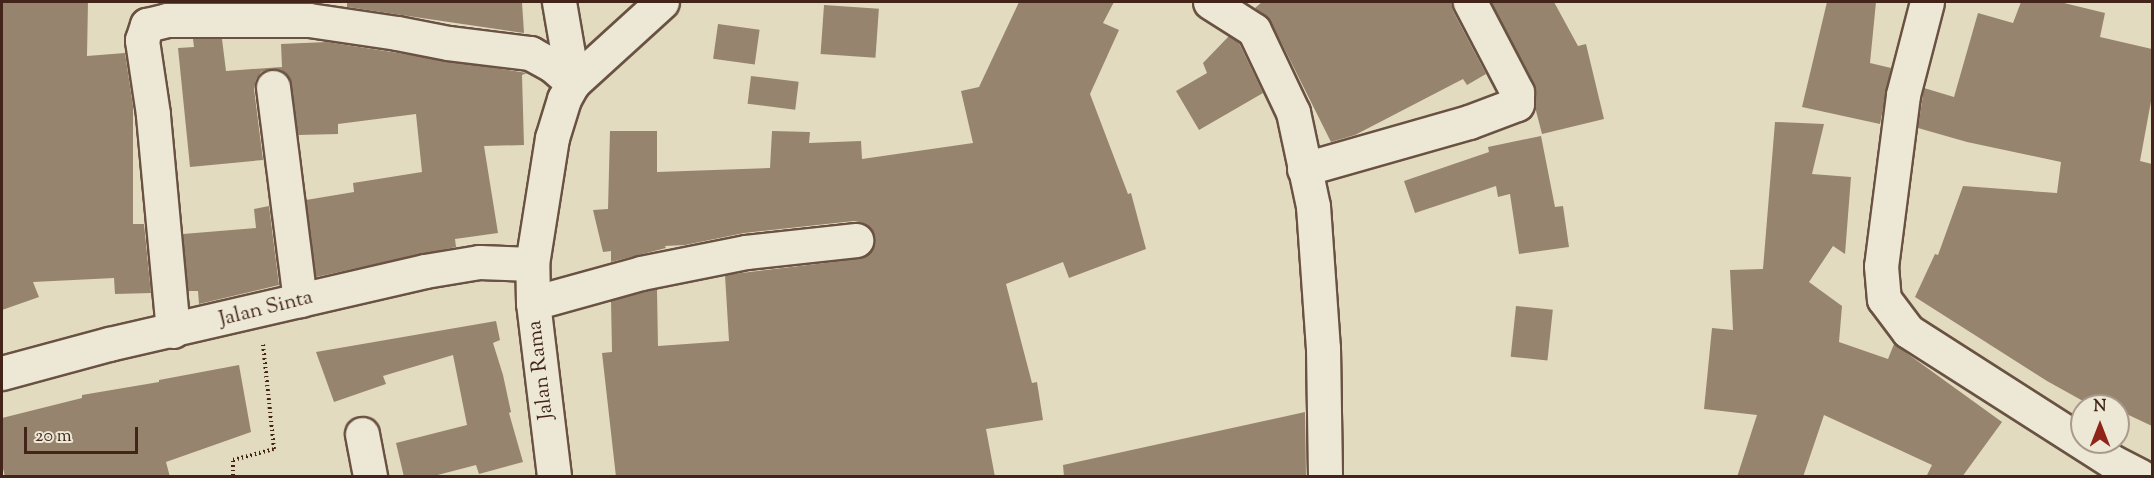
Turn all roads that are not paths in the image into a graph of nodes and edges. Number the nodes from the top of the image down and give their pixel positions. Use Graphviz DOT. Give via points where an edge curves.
graph roads {
  1 [pos="559,2"];
  2 [pos="662,2"];
  3 [pos="1210,2"];
  4 [pos="1470,2"];
  5 [pos="1927,2"];
  6 [pos="573,83"];
  7 [pos="273,87"];
  8 [pos="1304,169"];
  9 [pos="856,240"];
  10 [pos="532,264"];
  11 [pos="300,300"];
  12 [pos="534,303"];
  13 [pos="173,331"];
  14 [pos="2,373"];
  15 [pos="362,434"];
  16 [pos="2118,472"];
  17 [pos="370,477"];
  18 [pos="554,477"];
  19 [pos="1325,477"];
  1 -- 6 [label="street"];
  2 -- 6 [label="street"];
  3 -- 8 [label="street" via="1254,30 1293,112"];
  4 -- 8 [label="street" via="1517,92 1517,104 1469,123"];
  5 -- 16 [label="street" via="1903,95 1881,266 1884,299 1908,331"];
  6 -- 10 [label="street, Jalan Rama" via="552,138"];
  6 -- 13 [label="street" via="552,65 530,54 309,20 167,20 147,25 142,40 153,114"];
  7 -- 11 [label="street"];
  8 -- 19 [label="street" via="1312,206 1323,348"];
  9 -- 12 [label="street" via="746,252 641,273"];
  10 -- 11 [label="street, Jalan Sinta" via="479,262"];
  10 -- 12 [label="street, Jalan Rama"];
  11 -- 13 [label="street, Jalan Sinta"];
  12 -- 18 [label="street, Jalan Rama"];
  13 -- 14 [label="street, Jalan Sinta"];
  15 -- 17 [label="street"];
}
